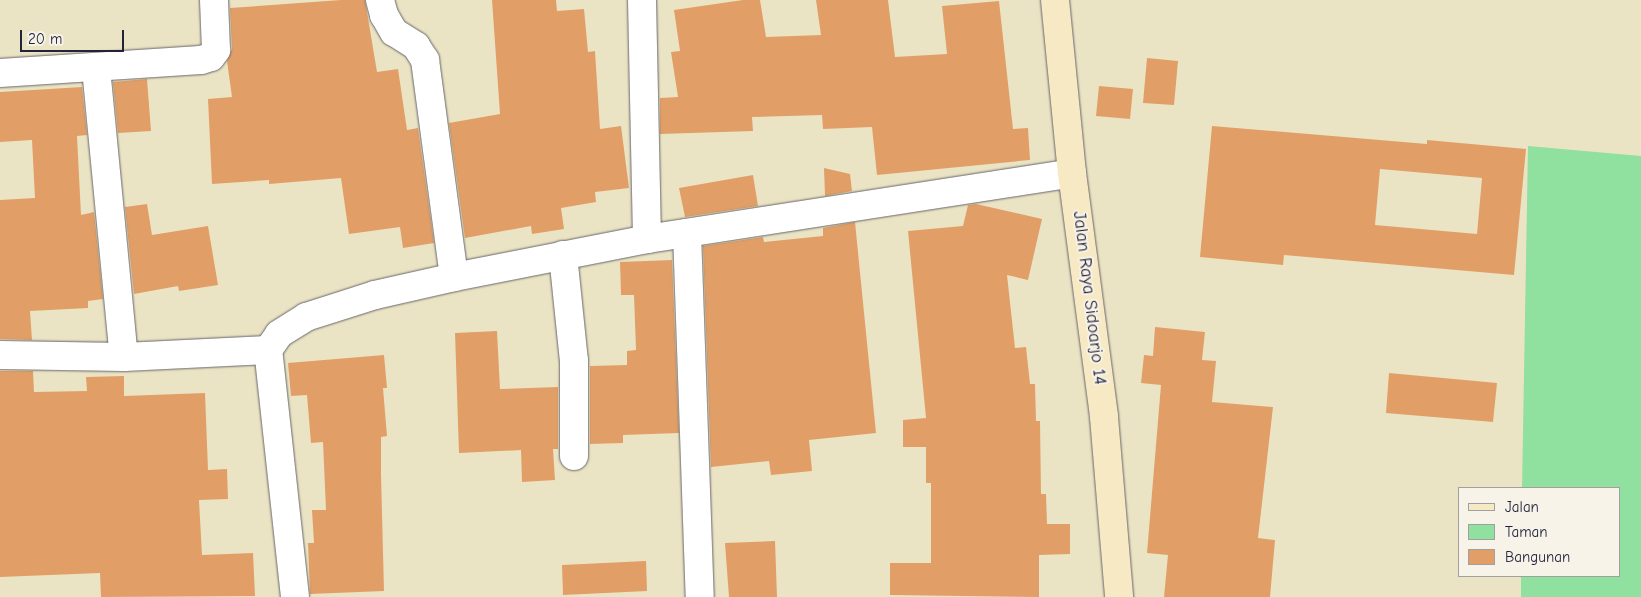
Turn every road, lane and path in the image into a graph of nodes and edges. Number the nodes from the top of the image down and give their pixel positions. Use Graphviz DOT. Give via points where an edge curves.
graph roads {
  1 [pos="214,0"];
  2 [pos="380,0"];
  3 [pos="642,0"];
  4 [pos="1055,0"];
  5 [pos="96,68"];
  6 [pos="0,73"];
  7 [pos="1072,173"];
  8 [pos="687,233"];
  9 [pos="647,239"];
  10 [pos="563,255"];
  11 [pos="454,277"];
  12 [pos="268,350"];
  13 [pos="0,356"];
  14 [pos="124,357"];
  15 [pos="574,456"];
  16 [pos="296,597"];
  17 [pos="700,597"];
  18 [pos="1119,597"];
  1 -- 5 [label="street" via="216,50 211,57"];
  2 -- 11 [label="street" via="394,32 416,46 425,60"];
  3 -- 9 [label="street"];
  4 -- 7 [label="main road, Jalan Raya Sidoarjo 14"];
  5 -- 6 [label="street"];
  5 -- 14 [label="street"];
  7 -- 8 [label="street"];
  7 -- 18 [label="main road, Jalan Raya Sidoarjo 14" via="1104,417"];
  8 -- 9 [label="street"];
  8 -- 17 [label="street"];
  9 -- 10 [label="street"];
  10 -- 11 [label="street"];
  10 -- 15 [label="street" via="574,361"];
  11 -- 12 [label="street" via="375,295 306,316 279,334"];
  12 -- 14 [label="street"];
  12 -- 16 [label="street"];
  13 -- 14 [label="street"];
}
